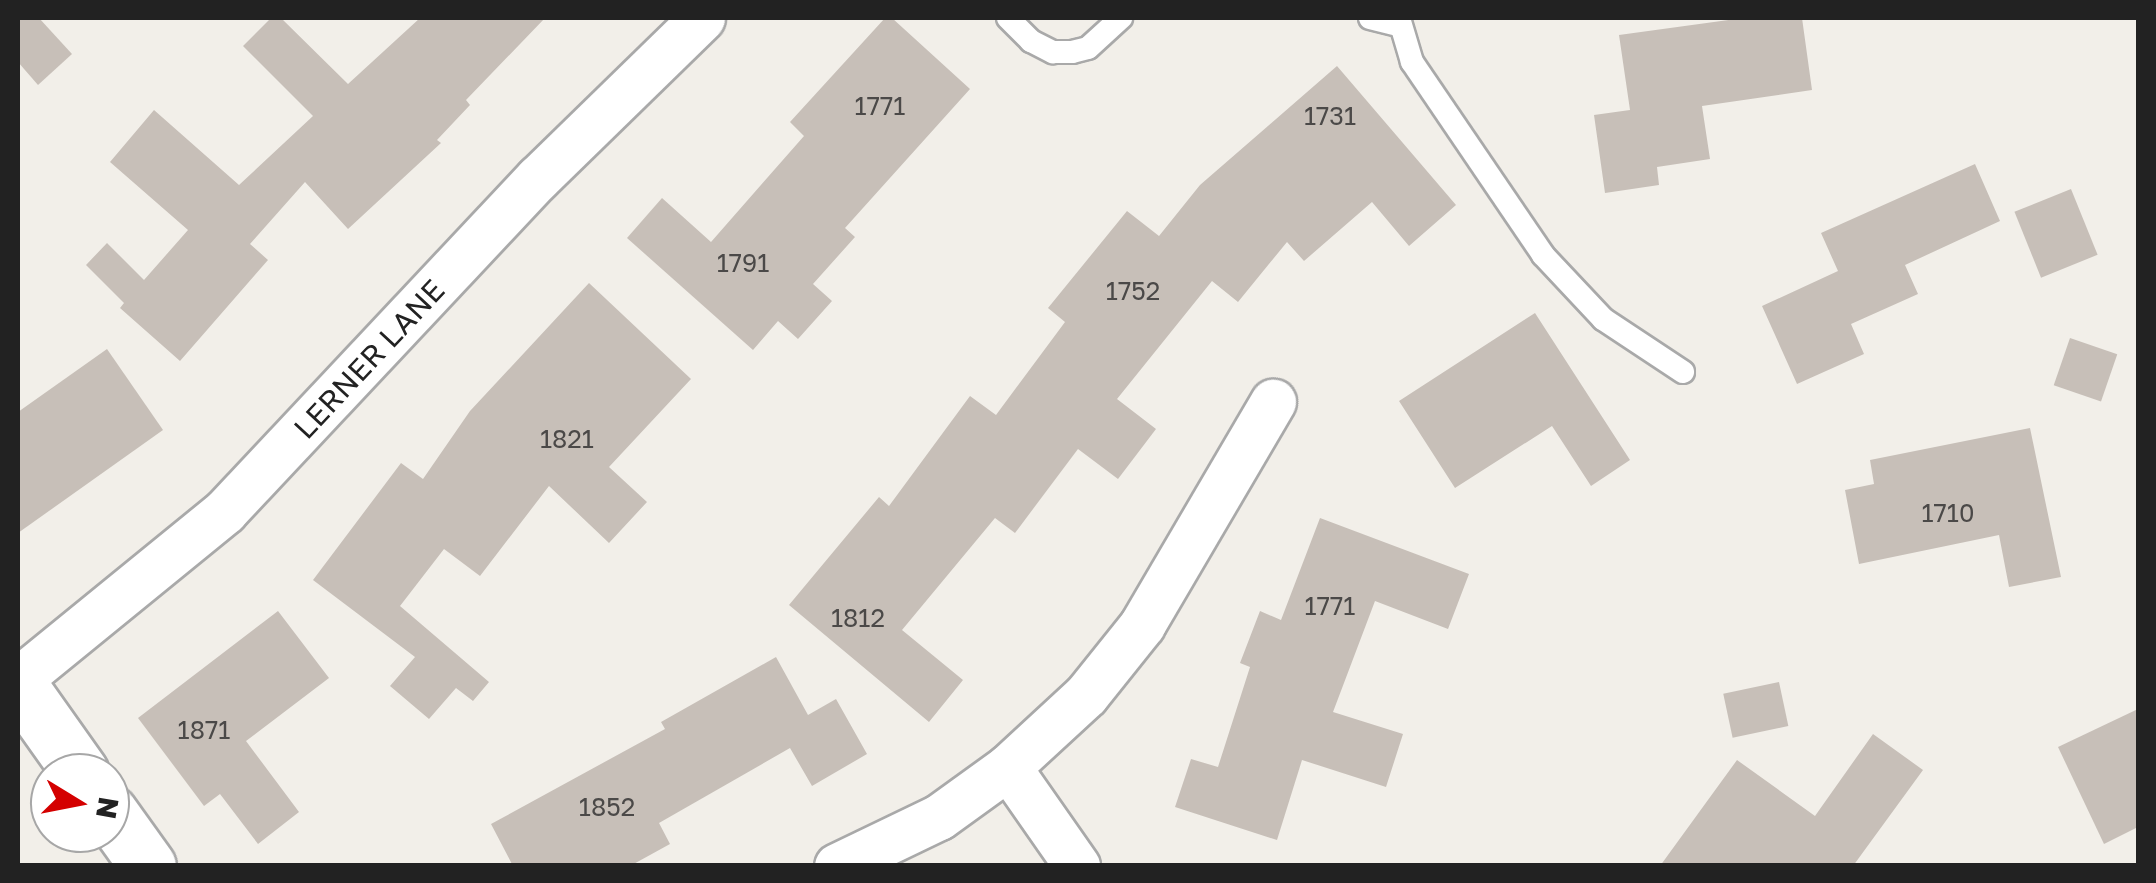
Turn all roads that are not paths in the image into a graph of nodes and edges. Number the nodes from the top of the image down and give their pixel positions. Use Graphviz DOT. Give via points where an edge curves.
graph roads {
  1 [pos="702,18"];
  2 [pos="1008,18"];
  3 [pos="1121,18"];
  4 [pos="1370,18"];
  5 [pos="1399,21"];
  6 [pos="1683,372"];
  7 [pos="1273,402"];
  8 [pos="18,682"];
  9 [pos="68,753"];
  10 [pos="1008,768"];
  11 [pos="130,841"];
  12 [pos="148,866"];
  13 [pos="838,866"];
  14 [pos="1077,866"];
  1 -- 8 [label="street, LERNER LANE" via="538,178 225,510"];
  2 -- 3 [label="lane" via="1053,52 1088,48"];
  4 -- 5 [label="lane"];
  5 -- 6 [label="lane" via="1412,62 1543,255 1603,319"];
  7 -- 10 [label="street" via="1142,626 1086,695"];
  8 -- 9 [label="street"];
  10 -- 13 [label="street" via="939,817"];
  10 -- 14 [label="street"];
  11 -- 12 [label="street"];
}
